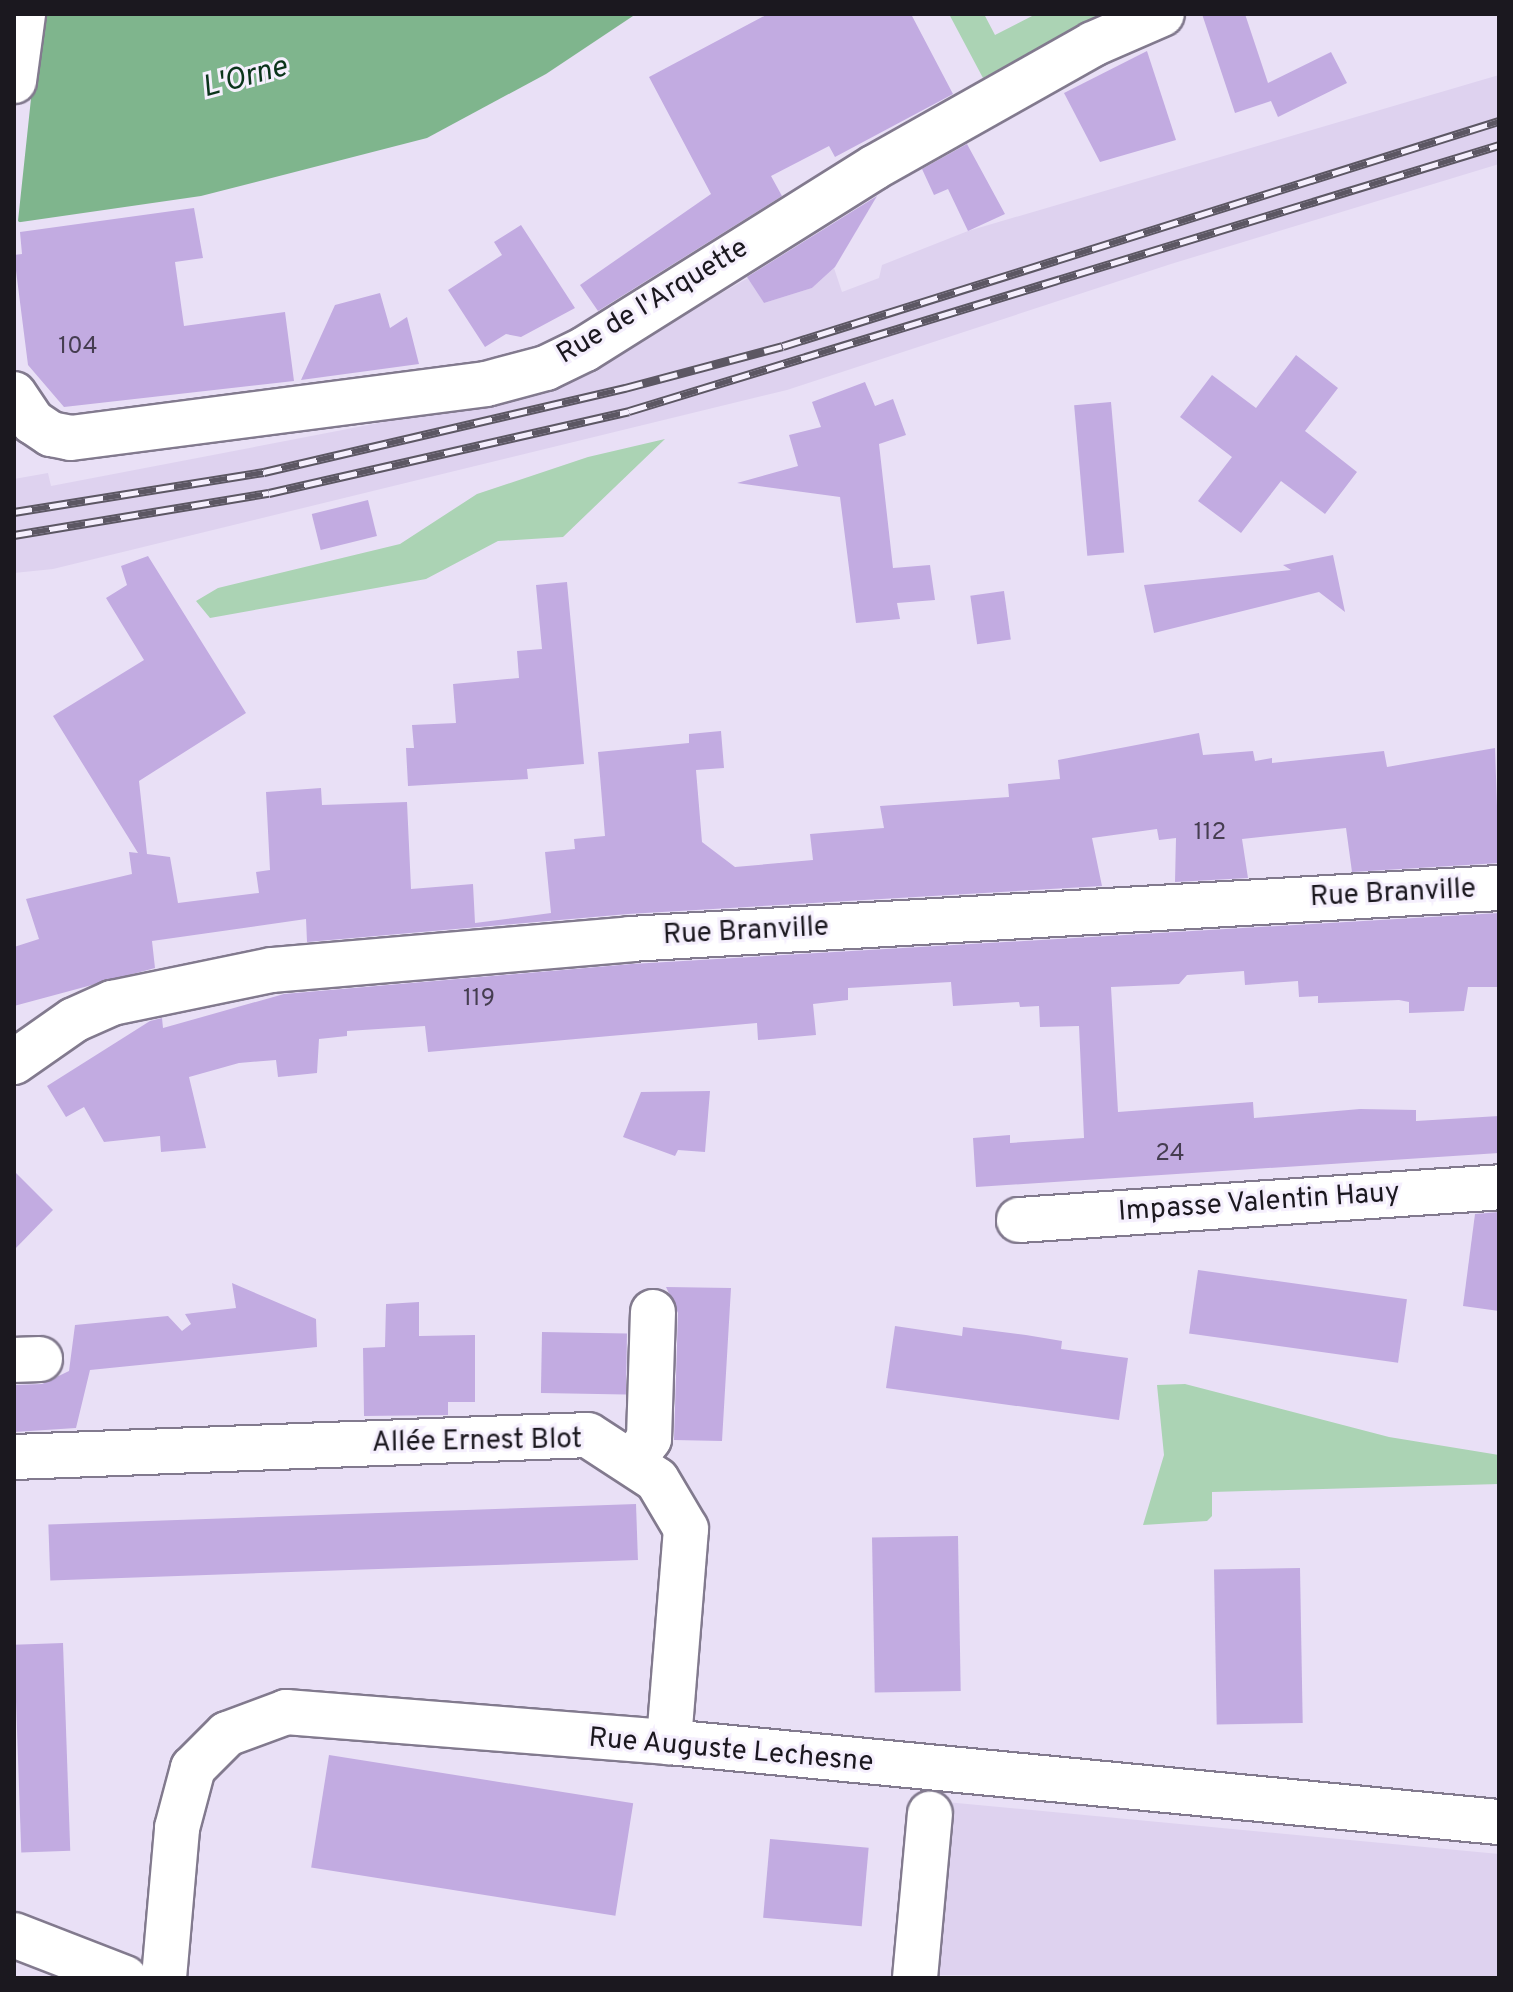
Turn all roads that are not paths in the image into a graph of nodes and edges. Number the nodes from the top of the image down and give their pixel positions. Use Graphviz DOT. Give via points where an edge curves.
graph roads {
  1 [pos="23,14"];
  2 [pos="1162,14"];
  3 [pos="14,81"];
  4 [pos="24,408"];
  5 [pos="1499,888"];
  6 [pos="14,1062"];
  7 [pos="1499,1187"];
  8 [pos="1019,1220"];
  9 [pos="653,1312"];
  10 [pos="14,1457"];
  11 [pos="632,1462"];
  12 [pos="669,1742"];
  13 [pos="930,1814"];
  14 [pos="1499,1822"];
  15 [pos="14,1935"];
  16 [pos="125,1978"];
  17 [pos="164,1978"];
  18 [pos="915,1978"];
  1 -- 3 [label="street"];
  2 -- 4 [label="street, Rue de l'Arquette" via="1093,44 875,167 585,349 546,368 486,384 71,438 51,434"];
  5 -- 6 [label="street, Rue Branville" via="630,939 272,970 112,1003 74,1020"];
  7 -- 8 [label="street, Impasse Valentin Hauy"];
  9 -- 11 [label="street" via="649,1439"];
  10 -- 11 [label="street, Allée Ernest Blot" via="588,1435"];
  11 -- 12 [label="street, Allée Ernest Blot" via="657,1480 686,1529"];
  12 -- 14 [label="street, Rue Auguste Lechesne"];
  12 -- 17 [label="street, Rue Auguste Lechesne" via="286,1712 252,1721 208,1749 184,1793"];
  13 -- 18 [label="street"];
  15 -- 16 [label="street"];
}
